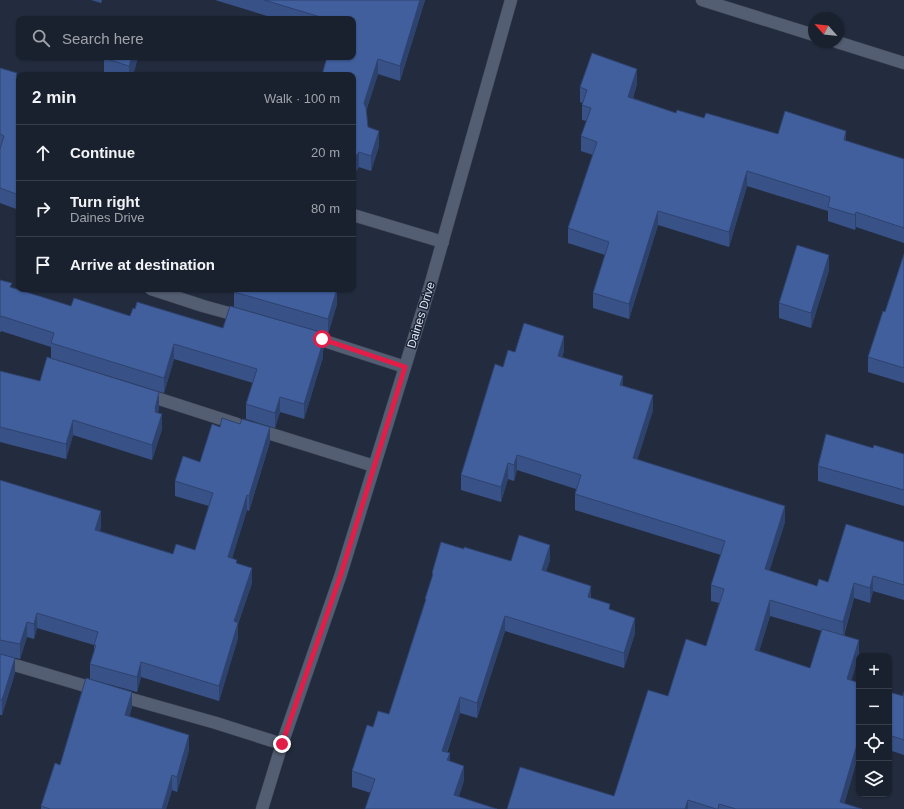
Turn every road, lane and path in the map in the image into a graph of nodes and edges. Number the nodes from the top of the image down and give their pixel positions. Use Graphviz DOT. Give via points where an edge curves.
graph roads {
  1 [pos="511,0"];
  2 [pos="702,0"];
  3 [pos="808,33"];
  4 [pos="844,44"];
  5 [pos="904,63"];
  6 [pos="356,216"];
  7 [pos="443,242"];
  8 [pos="160,292"];
  9 [pos="255,321"];
  10 [pos="299,333"];
  11 [pos="405,367"];
  12 [pos="132,390"];
  13 [pos="374,466"];
  14 [pos="0,662"];
  15 [pos="282,744"];
  16 [pos="262,809"];
  1 -- 7 [label="street, Daines Drive"];
  2 -- 3 [label="street"];
  4 -- 5 [label="street"];
  6 -- 7 [label="street"];
  7 -- 11 [label="street, Daines Drive"];
  8 -- 9 [label="street"];
  10 -- 11 [label="street"];
  11 -- 13 [label="street, Daines Drive"];
  12 -- 13 [label="street"];
  13 -- 15 [label="street, Daines Drive" via="341,574"];
  14 -- 15 [label="street"];
  15 -- 16 [label="street, Daines Drive"];
}
